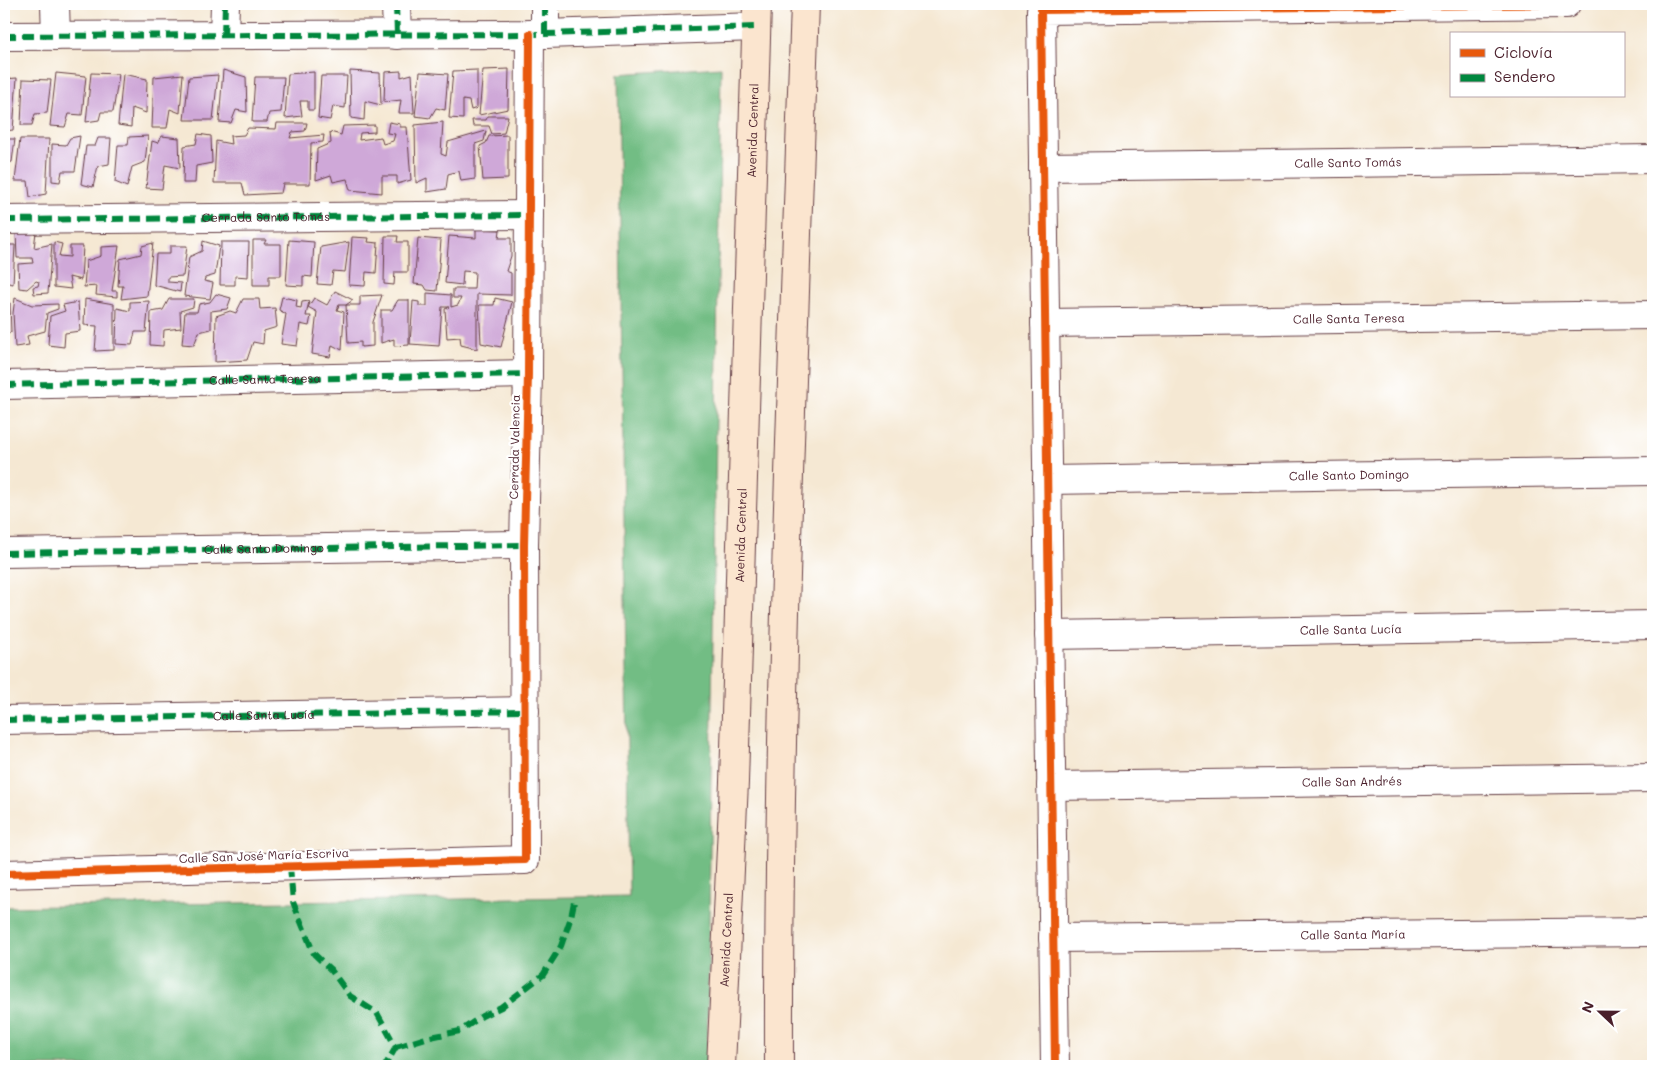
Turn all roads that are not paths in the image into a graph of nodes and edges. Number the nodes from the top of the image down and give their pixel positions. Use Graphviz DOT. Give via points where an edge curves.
graph roads {
  1 [pos="55,4"];
  2 [pos="225,4"];
  3 [pos="396,4"];
  4 [pos="545,4"];
  5 [pos="805,4"];
  6 [pos="1537,4"];
  7 [pos="1566,4"];
  8 [pos="1375,5"];
  9 [pos="1227,6"];
  10 [pos="757,15"];
  11 [pos="538,34"];
  12 [pos="224,35"];
  13 [pos="397,35"];
  14 [pos="4,36"];
  15 [pos="56,36"];
  16 [pos="1653,159"];
  17 [pos="1043,167"];
  18 [pos="529,215"];
  19 [pos="4,220"];
  20 [pos="1653,315"];
  21 [pos="1045,323"];
  22 [pos="528,374"];
  23 [pos="4,385"];
  24 [pos="1653,471"];
  25 [pos="1047,480"];
  26 [pos="524,545"];
  27 [pos="4,553"];
  28 [pos="1653,625"];
  29 [pos="1049,635"];
  30 [pos="525,711"];
  31 [pos="4,720"];
  32 [pos="1653,778"];
  33 [pos="1051,786"];
  34 [pos="525,860"];
  35 [pos="4,874"];
  36 [pos="1653,932"];
  37 [pos="1053,938"];
  38 [pos="721,1066"];
  39 [pos="779,1066"];
  40 [pos="1055,1066"];
  1 -- 15 [label="street"];
  2 -- 12 [label="street"];
  3 -- 13 [label="street"];
  4 -- 11 [label="street, Cerrada Valencia"];
  5 -- 39 [label="main road" via="788,484"];
  6 -- 7 [label="street"];
  6 -- 8 [label="street"];
  8 -- 9 [label="street"];
  9 -- 17 [label="street" via="1040,10"];
  10 -- 11 [label="street"];
  10 -- 38 [label="main road, Avenida Central" via="734,782"];
  11 -- 13 [label="street"];
  11 -- 18 [label="street, Cerrada Valencia"];
  12 -- 13 [label="street"];
  12 -- 15 [label="street"];
  14 -- 15 [label="street"];
  16 -- 17 [label="street, Calle Santo Tomás"];
  17 -- 21 [label="street"];
  18 -- 19 [label="street, Cerrada Santo Tomás"];
  18 -- 22 [label="street, Cerrada Valencia"];
  20 -- 21 [label="street, Calle Santa Teresa"];
  21 -- 25 [label="street"];
  22 -- 23 [label="street, Calle Santa Teresa"];
  22 -- 26 [label="street, Cerrada Valencia"];
  24 -- 25 [label="street, Calle Santo Domingo"];
  25 -- 29 [label="street"];
  26 -- 27 [label="street, Calle Santo Domingo"];
  26 -- 30 [label="street, Cerrada Valencia"];
  28 -- 29 [label="street, Calle Santa Lucía"];
  29 -- 33 [label="street"];
  30 -- 31 [label="street, Calle Santa Lucía"];
  30 -- 34 [label="street, Cerrada Valencia"];
  32 -- 33 [label="street, Calle San Andrés"];
  33 -- 37 [label="street"];
  34 -- 35 [label="street, Calle San José María Escriva"];
  36 -- 37 [label="street, Calle Santa María"];
  37 -- 40 [label="street"];
}
